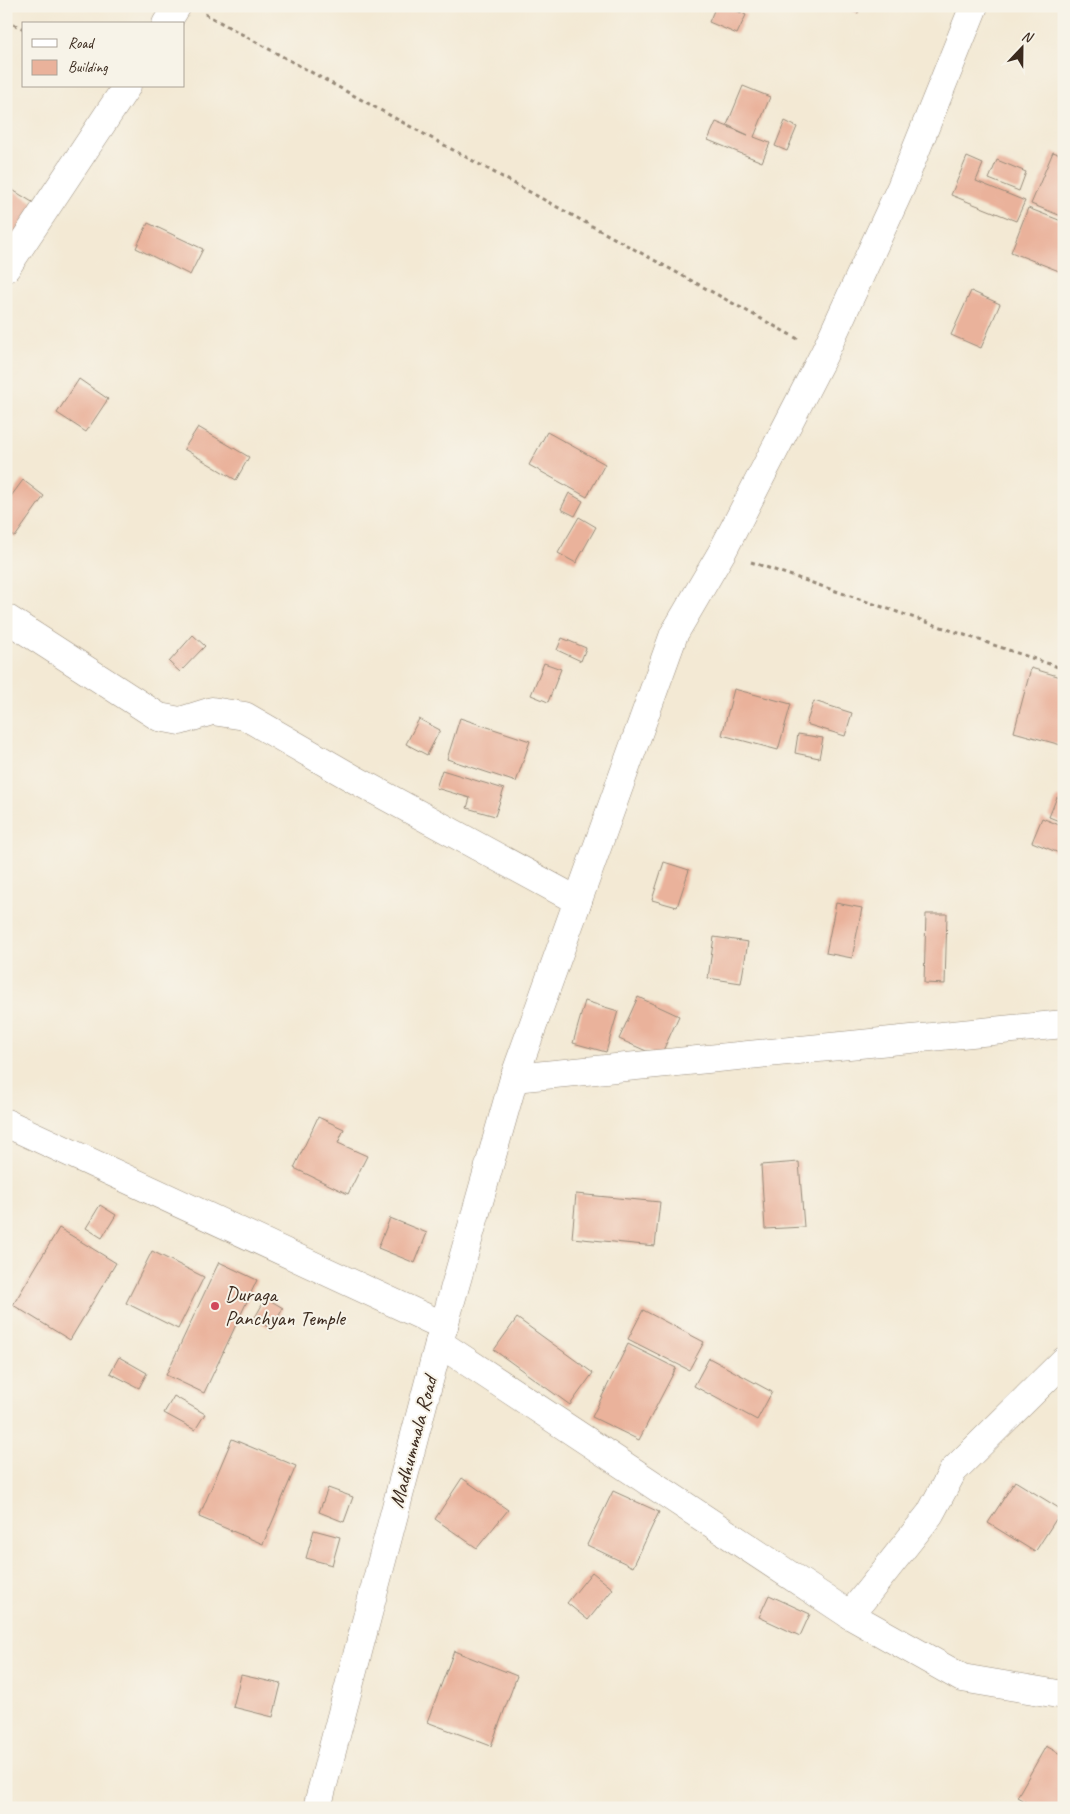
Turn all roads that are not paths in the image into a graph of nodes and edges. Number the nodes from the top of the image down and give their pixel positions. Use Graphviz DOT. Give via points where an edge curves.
graph roads {
  1 [pos="974,6"];
  2 [pos="189,9"];
  3 [pos="169,22"];
  4 [pos="127,88"];
  5 [pos="6,268"];
  6 [pos="6,618"];
  7 [pos="578,901"];
  8 [pos="1064,1024"];
  9 [pos="514,1078"];
  10 [pos="6,1123"];
  11 [pos="442,1335"];
  12 [pos="1064,1361"];
  13 [pos="850,1615"];
  14 [pos="1064,1695"];
  15 [pos="317,1808"];
  1 -- 7 [label="street, Madhummala Road" via="901,187 824,354 722,552 674,634"];
  2 -- 3 [label="street"];
  4 -- 5 [label="street"];
  6 -- 7 [label="street" via="159,717 180,721 212,711 245,716"];
  7 -- 9 [label="street, Madhummala Road"];
  8 -- 9 [label="street"];
  9 -- 11 [label="street, Madhummala Road"];
  10 -- 11 [label="street"];
  11 -- 13 [label="street"];
  11 -- 15 [label="street, Madhummala Road"];
  12 -- 13 [label="street" via="953,1470 930,1514"];
  13 -- 14 [label="street" via="962,1678"];
}
